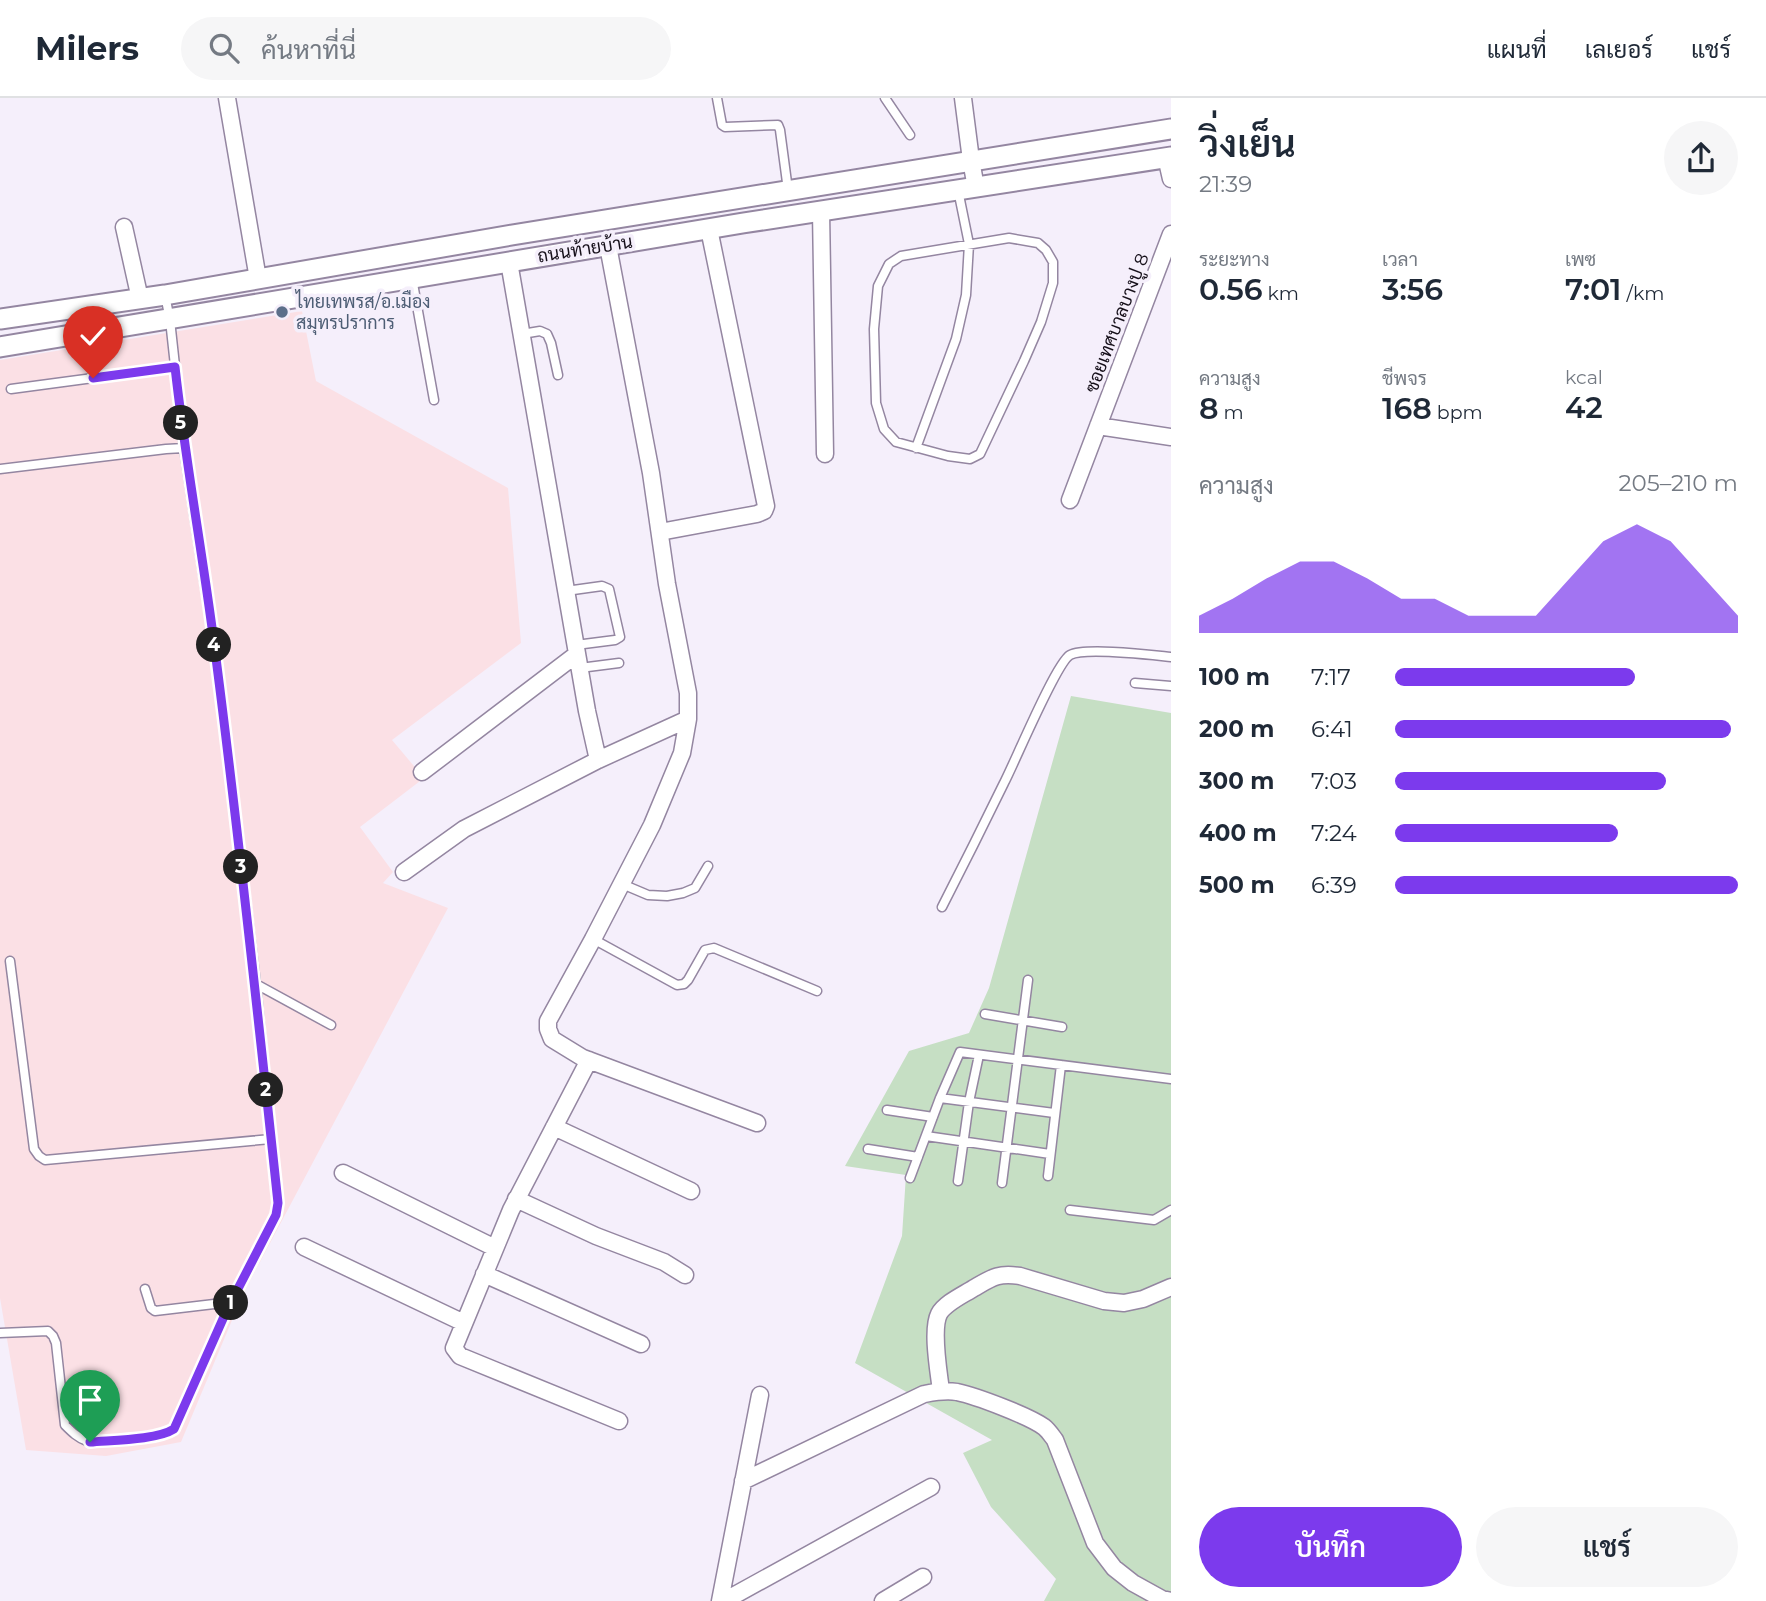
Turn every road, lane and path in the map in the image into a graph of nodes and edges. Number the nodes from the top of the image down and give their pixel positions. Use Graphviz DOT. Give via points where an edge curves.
graph roads {
  1 [pos="228,98"];
  2 [pos="717,98"];
  3 [pos="885,98"];
  4 [pos="964,98"];
  5 [pos="1171,129"];
  6 [pos="910,135"];
  7 [pos="1168,157"];
  8 [pos="971,160"];
  9 [pos="1171,179"];
  10 [pos="967,189"];
  11 [pos="788,190"];
  12 [pos="821,211"];
  13 [pos="124,227"];
  14 [pos="709,229"];
  15 [pos="1171,234"];
  16 [pos="969,244"];
  17 [pos="608,246"];
  18 [pos="509,262"];
  19 [pos="412,278"];
  20 [pos="258,279"];
  21 [pos="165,295"];
  22 [pos="140,299"];
  23 [pos="0,319"];
  24 [pos="170,320"];
  25 [pos="522,334"];
  26 [pos="0,347"];
  27 [pos="175,367"];
  28 [pos="558,375"];
  29 [pos="12,389"];
  30 [pos="434,400"];
  31 [pos="1098,426"];
  32 [pos="1171,437"];
  33 [pos="184,448"];
  34 [pos="916,448"];
  35 [pos="825,453"];
  36 [pos="0,470"];
  37 [pos="1070,500"];
  38 [pos="660,532"];
  39 [pos="566,591"];
  40 [pos="577,656"];
  41 [pos="1171,657"];
  42 [pos="619,663"];
  43 [pos="1135,683"];
  44 [pos="1171,686"];
  45 [pos="688,719"];
  46 [pos="598,760"];
  47 [pos="422,772"];
  48 [pos="708,866"];
  49 [pos="404,872"];
  50 [pos="622,884"];
  51 [pos="942,907"];
  52 [pos="593,939"];
  53 [pos="10,961"];
  54 [pos="1028,980"];
  55 [pos="256,984"];
  56 [pos="817,991"];
  57 [pos="985,1014"];
  58 [pos="1022,1021"];
  59 [pos="331,1026"];
  60 [pos="1062,1027"];
  61 [pos="979,1055"];
  62 [pos="589,1060"];
  63 [pos="1017,1060"];
  64 [pos="1061,1065"];
  65 [pos="1171,1079"];
  66 [pos="940,1098"];
  67 [pos="970,1102"];
  68 [pos="1011,1108"];
  69 [pos="887,1110"];
  70 [pos="1054,1113"];
  71 [pos="933,1117"];
  72 [pos="757,1123"];
  73 [pos="554,1127"];
  74 [pos="926,1136"];
  75 [pos="271,1139"];
  76 [pos="965,1142"];
  77 [pos="1006,1148"];
  78 [pos="868,1149"];
  79 [pos="1050,1154"];
  80 [pos="918,1157"];
  81 [pos="343,1173"];
  82 [pos="1048,1176"];
  83 [pos="910,1178"];
  84 [pos="958,1181"];
  85 [pos="1002,1183"];
  86 [pos="691,1191"];
  87 [pos="516,1199"];
  88 [pos="1070,1210"];
  89 [pos="1171,1210"];
  90 [pos="304,1247"];
  91 [pos="495,1248"];
  92 [pos="484,1274"];
  93 [pos="685,1275"];
  94 [pos="1171,1287"];
  95 [pos="145,1290"];
  96 [pos="231,1302"];
  97 [pos="464,1323"];
  98 [pos="0,1333"];
  99 [pos="641,1344"];
  100 [pos="941,1391"];
  101 [pos="760,1395"];
  102 [pos="619,1421"];
  103 [pos="743,1481"];
  104 [pos="932,1487"];
  105 [pos="923,1577"];
  106 [pos="722,1601"];
  107 [pos="883,1601"];
  108 [pos="1171,1601"];
  1 -- 20 [label="street"];
  2 -- 11 [label="lane" via="725,127 778,125"];
  3 -- 6 [label="lane"];
  4 -- 8 [label="street"];
  5 -- 8 [label="street, ถนนท้ายบ้าน"];
  7 -- 9 [label="street"];
  7 -- 10 [label="street, ถนนท้ายบ้าน"];
  8 -- 10 [label="street"];
  8 -- 11 [label="street, ถนนท้ายบ้าน"];
  10 -- 12 [label="street, ถนนท้ายบ้าน"];
  10 -- 16 [label="lane"];
  11 -- 20 [label="street, ถนนท้ายบ้าน"];
  12 -- 14 [label="street, ถนนท้ายบ้าน"];
  12 -- 35 [label="street"];
  13 -- 22 [label="street"];
  14 -- 17 [label="street, ถนนท้ายบ้าน"];
  14 -- 38 [label="street" via="766,506 757,514"];
  15 -- 31 [label="street, ซอยเทศบาลบางปู 8"];
  16 -- 34 [label="lane" via="966,295 956,339"];
  16 -- 34 [label="lane" via="901,256 889,264 878,286 876,402 884,429 896,442"];
  16 -- 34 [label="lane" via="1009,238 1038,243 1052,262 1053,283 1041,322 979,454 970,459"];
  17 -- 18 [label="street, ถนนท้ายบ้าน"];
  17 -- 38 [label="street"];
  18 -- 19 [label="street, ถนนท้ายบ้าน"];
  18 -- 25 [label="street"];
  19 -- 24 [label="street, ถนนท้ายบ้าน"];
  19 -- 30 [label="lane"];
  20 -- 21 [label="street, ถนนท้ายบ้าน"];
  21 -- 22 [label="street, ถนนท้ายบ้าน"];
  21 -- 24 [label="lane"];
  22 -- 23 [label="street, ถนนท้ายบ้าน"];
  24 -- 26 [label="street, ถนนท้ายบ้าน"];
  24 -- 27 [label="lane"];
  25 -- 28 [label="lane" via="547,334"];
  25 -- 39 [label="street"];
  27 -- 29 [label="lane"];
  27 -- 33 [label="lane"];
  31 -- 32 [label="street"];
  31 -- 37 [label="street, ซอยเทศบาลบางปู 8"];
  33 -- 36 [label="lane"];
  33 -- 55 [label="lane" via="217,664"];
  38 -- 45 [label="street" via="688,693"];
  39 -- 40 [label="street"];
  39 -- 40 [label="lane" via="607,587 620,637"];
  40 -- 42 [label="lane"];
  40 -- 46 [label="street"];
  40 -- 47 [label="street"];
  41 -- 51 [label="lane" via="1087,651 1066,658"];
  43 -- 44 [label="lane"];
  45 -- 46 [label="street"];
  45 -- 50 [label="street" via="682,753"];
  46 -- 49 [label="street" via="464,829"];
  48 -- 50 [label="lane" via="695,888 683,893 648,895"];
  50 -- 52 [label="street"];
  52 -- 56 [label="lane" via="677,985 688,980 705,950 714,948"];
  52 -- 62 [label="street" via="548,1021 552,1039"];
  53 -- 75 [label="lane" via="34,1149 39,1156 45,1160"];
  54 -- 58 [label="lane"];
  55 -- 59 [label="lane"];
  55 -- 75 [label="lane"];
  57 -- 58 [label="lane"];
  58 -- 60 [label="lane"];
  58 -- 63 [label="lane"];
  61 -- 63 [label="lane"];
  61 -- 66 [label="lane" via="960,1052"];
  61 -- 67 [label="lane"];
  62 -- 72 [label="street"];
  62 -- 73 [label="street"];
  63 -- 64 [label="lane"];
  63 -- 68 [label="lane"];
  64 -- 65 [label="lane"];
  64 -- 70 [label="lane"];
  66 -- 67 [label="lane"];
  66 -- 71 [label="lane"];
  67 -- 68 [label="lane"];
  67 -- 76 [label="lane"];
  68 -- 70 [label="lane"];
  68 -- 77 [label="lane"];
  69 -- 71 [label="lane"];
  70 -- 79 [label="lane"];
  71 -- 74 [label="lane"];
  73 -- 86 [label="street"];
  73 -- 87 [label="street"];
  74 -- 76 [label="lane"];
  74 -- 80 [label="lane"];
  75 -- 96 [label="lane" via="276,1215"];
  76 -- 77 [label="lane"];
  76 -- 84 [label="lane"];
  77 -- 79 [label="lane"];
  77 -- 85 [label="lane"];
  78 -- 80 [label="lane"];
  79 -- 82 [label="lane"];
  80 -- 83 [label="lane"];
  81 -- 91 [label="street"];
  87 -- 91 [label="street"];
  87 -- 93 [label="street"];
  88 -- 89 [label="lane" via="1154,1220"];
  90 -- 97 [label="street"];
  91 -- 92 [label="street"];
  92 -- 97 [label="street"];
  92 -- 99 [label="street"];
  94 -- 100 [label="street" via="1124,1303 1020,1276 994,1276 939,1314 935,1333"];
  95 -- 96 [label="lane" via="155,1311"];
  96 -- 98 [label="lane" via="174,1429 154,1436 90,1442 77,1437 65,1425 53,1336 48,1331"];
  97 -- 102 [label="street" via="454,1348 460,1356"];
  100 -- 103 [label="street" via="923,1394"];
  100 -- 108 [label="street" via="976,1398 1045,1428 1055,1440 1095,1543 1133,1583"];
  101 -- 103 [label="street"];
  103 -- 106 [label="street"];
  104 -- 106 [label="street"];
  105 -- 107 [label="street"];
}
